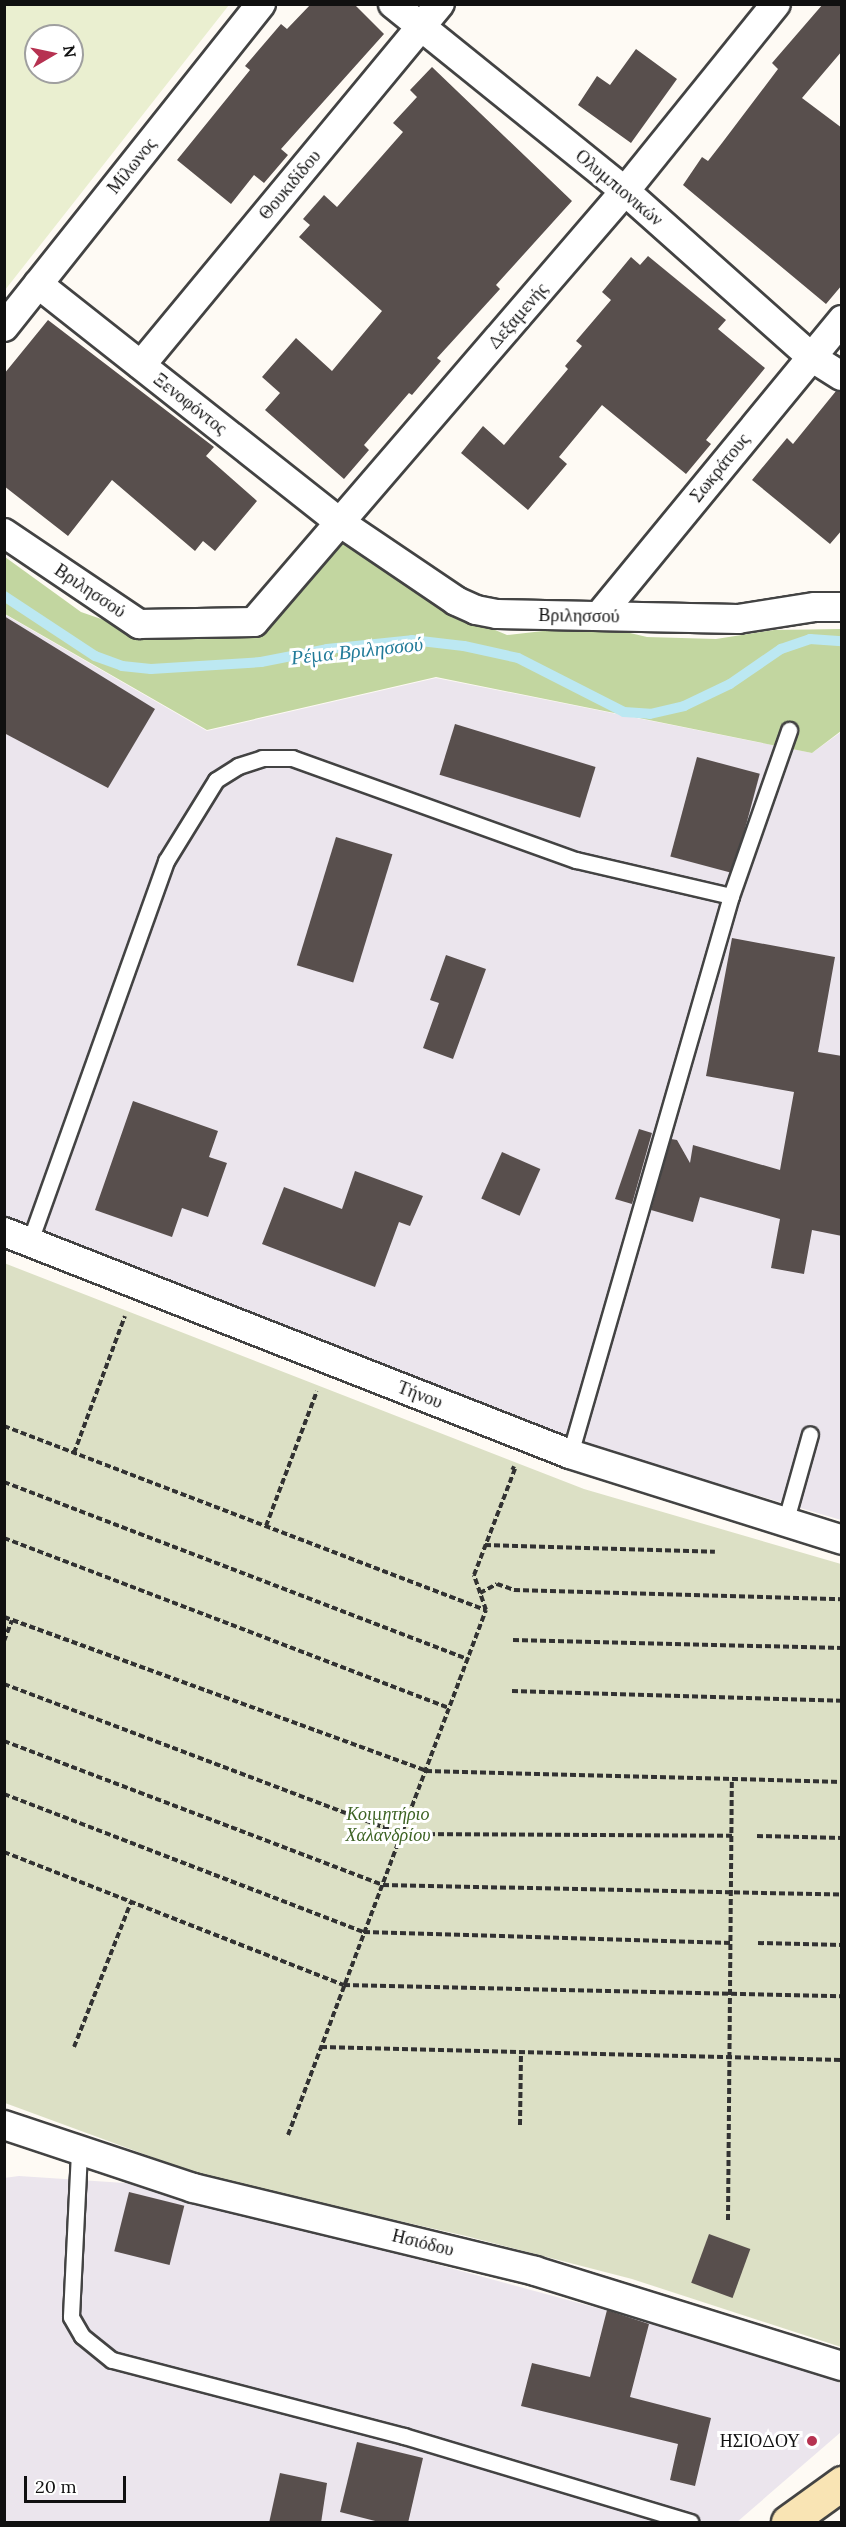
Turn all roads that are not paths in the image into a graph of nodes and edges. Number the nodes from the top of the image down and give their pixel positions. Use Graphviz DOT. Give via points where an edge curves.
graph roads {
  1 [pos="261,4"];
  2 [pos="393,4"];
  3 [pos="440,4"];
  4 [pos="777,4"];
  5 [pos="421,27"];
  6 [pos="625,191"];
  7 [pos="38,284"];
  8 [pos="842,320"];
  9 [pos="4,327"];
  10 [pos="811,357"];
  11 [pos="141,365"];
  12 [pos="842,376"];
  13 [pos="341,523"];
  14 [pos="4,533"];
  15 [pos="842,607"];
  16 [pos="599,616"];
  17 [pos="254,622"];
  18 [pos="789,730"];
  19 [pos="731,896"];
  20 [pos="17,1237"];
  21 [pos="810,1434"];
  22 [pos="570,1454"];
  23 [pos="784,1523"];
  24 [pos="842,1540"];
  25 [pos="4,2125"];
  26 [pos="79,2152"];
  27 [pos="842,2366"];
  28 [pos="842,2483"];
  29 [pos="690,2523"];
  30 [pos="788,2523"];
  1 -- 7 [label="street, Μίλωνος"];
  2 -- 5 [label="street, Ολυμπιονικών"];
  3 -- 5 [label="street, Θουκιδίδου"];
  4 -- 6 [label="street, Δεξαμενής"];
  5 -- 6 [label="street, Ολυμπιονικών"];
  5 -- 11 [label="street, Θουκιδίδου"];
  6 -- 10 [label="street, Ολυμπιονικών"];
  6 -- 13 [label="street, Δεξαμενής"];
  7 -- 9 [label="street, Μίλωνος"];
  7 -- 11 [label="street, Ξενοφόντος"];
  8 -- 10 [label="street, Σωκράτους"];
  10 -- 12 [label="street, Ολυμπιονικών"];
  10 -- 16 [label="street, Σωκράτους"];
  11 -- 13 [label="street, Ξενοφόντος"];
  13 -- 16 [label="street, Βριλησσού" via="456,601 476,610"];
  13 -- 17 [label="street, Δεξαμενής"];
  14 -- 17 [label="street, Βριλησσού" via="139,624"];
  15 -- 16 [label="street, Βριλησσού" via="814,607 738,619"];
  18 -- 19 [label="lane"];
  19 -- 20 [label="lane" via="576,860 303,760 262,758 238,766 216,780 166,861"];
  19 -- 22 [label="lane"];
  20 -- 22 [label="street, Τήνου"];
  21 -- 23 [label="lane"];
  22 -- 23 [label="street, Τήνου"];
  23 -- 24 [label="street, Τήνου"];
  25 -- 26 [label="street, Ησιόδου"];
  26 -- 27 [label="street, Ησιόδου" via="193,2188 546,2274"];
  26 -- 29 [label="lane" via="71,2317 82,2336 112,2360 404,2436"];
  28 -- 30 [label="main road"];
}
